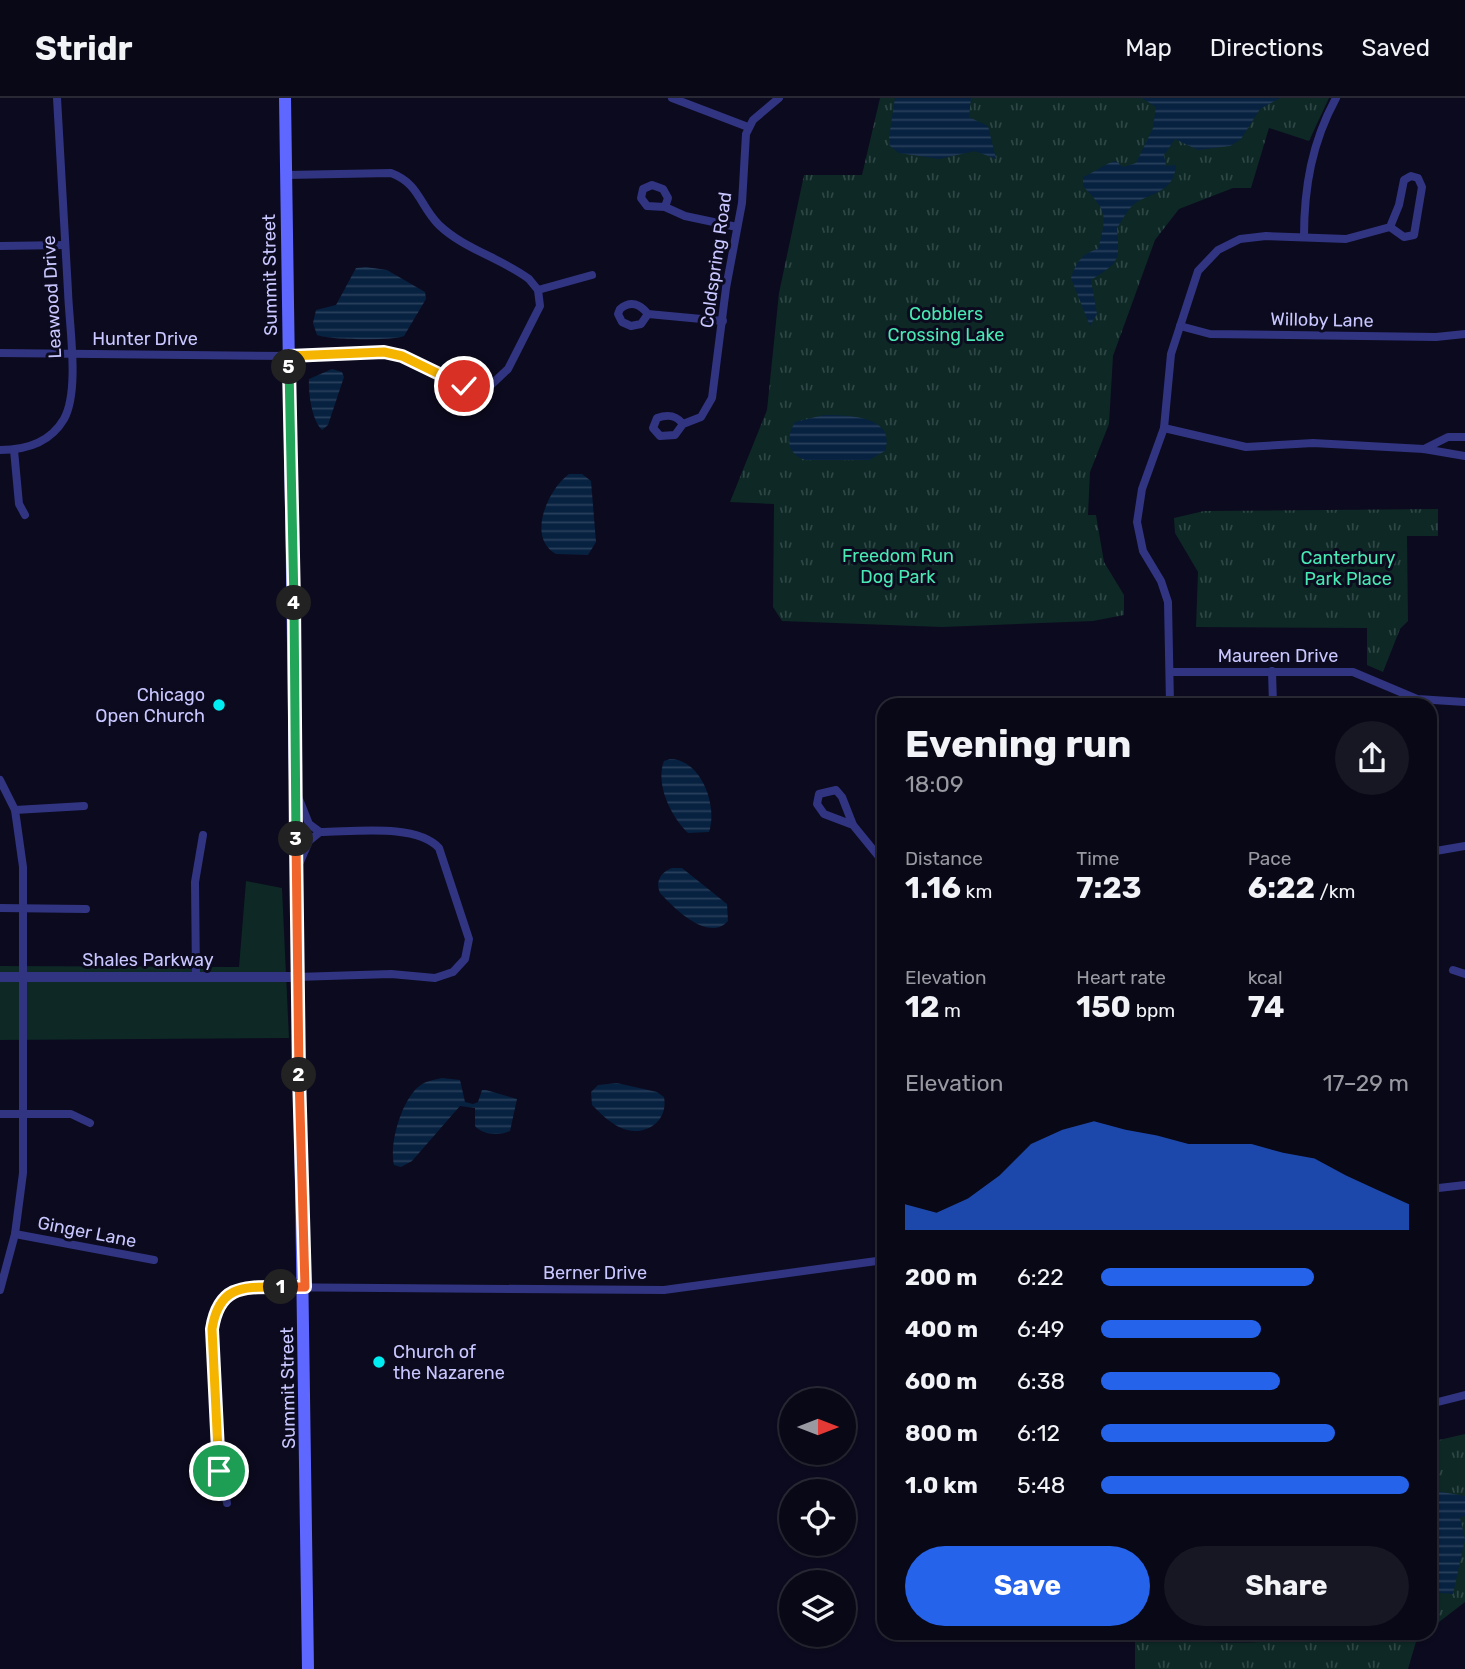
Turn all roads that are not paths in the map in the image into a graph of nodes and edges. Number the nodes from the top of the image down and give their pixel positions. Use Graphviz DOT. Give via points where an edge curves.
graph roads {
  1 [pos="57,98"];
  2 [pos="285,98"];
  3 [pos="672,98"];
  4 [pos="779,98"];
  5 [pos="1336,98"];
  6 [pos="748,127"];
  7 [pos="286,175"];
  8 [pos="665,207"];
  9 [pos="737,227"];
  10 [pos="1390,227"];
  11 [pos="1304,237"];
  12 [pos="65,245"];
  13 [pos="0,246"];
  14 [pos="592,275"];
  15 [pos="538,290"];
  16 [pos="648,314"];
  17 [pos="723,321"];
  18 [pos="1180,326"];
  19 [pos="1465,334"];
  20 [pos="0,353"];
  21 [pos="71,354"];
  22 [pos="289,356"];
  23 [pos="683,424"];
  24 [pos="1164,428"];
  25 [pos="1465,437"];
  26 [pos="1424,449"];
  27 [pos="0,450"];
  28 [pos="14,450"];
  29 [pos="1465,456"];
  30 [pos="25,516"];
  31 [pos="1170,671"];
  32 [pos="1272,671"];
  33 [pos="1170,698"];
  34 [pos="1273,698"];
  35 [pos="1408,698"];
  36 [pos="1437,702"];
  37 [pos="1465,702"];
  38 [pos="297,777"];
  39 [pos="0,780"];
  40 [pos="84,806"];
  41 [pos="15,810"];
  42 [pos="853,825"];
  43 [pos="320,832"];
  44 [pos="203,835"];
  45 [pos="1465,846"];
  46 [pos="1437,851"];
  47 [pos="877,854"];
  48 [pos="296,875"];
  49 [pos="0,908"];
  50 [pos="23,909"];
  51 [pos="86,909"];
  52 [pos="1453,970"];
  53 [pos="1465,974"];
  54 [pos="296,976"];
  55 [pos="0,977"];
  56 [pos="22,977"];
  57 [pos="196,977"];
  58 [pos="0,1114"];
  59 [pos="22,1114"];
  60 [pos="90,1124"];
  61 [pos="1465,1185"];
  62 [pos="1437,1188"];
  63 [pos="15,1234"];
  64 [pos="154,1261"];
  65 [pos="877,1261"];
  66 [pos="305,1287"];
  67 [pos="0,1290"];
  68 [pos="1465,1395"];
  69 [pos="1437,1402"];
  70 [pos="228,1503"];
  71 [pos="308,1669"];
  1 -- 12 [label="street, Leawood Drive"];
  2 -- 7 [label="main road, Summit Street"];
  3 -- 6 [label="street"];
  4 -- 6 [label="street"];
  5 -- 11 [label="street" via="1307,177"];
  6 -- 9 [label="street, Coldspring Road"];
  7 -- 15 [label="street" via="391,173 404,178 413,184 438,224 515,269"];
  7 -- 22 [label="main road, Summit Street"];
  8 -- 9 [label="street"];
  9 -- 17 [label="street, Coldspring Road"];
  10 -- 10 [label="street" via="1404,180 1418,178 1422,187 1414,235 1404,237"];
  10 -- 11 [label="street" via="1346,239"];
  11 -- 18 [label="street" via="1253,237 1218,250 1198,271"];
  12 -- 13 [label="street"];
  12 -- 21 [label="street, Leawood Drive"];
  14 -- 15 [label="street"];
  15 -- 22 [label="street, Hunter Drive" via="540,306 508,369 483,387 464,386 384,352"];
  16 -- 17 [label="street"];
  17 -- 23 [label="street, Coldspring Road" via="712,398 701,416"];
  18 -- 19 [label="street, Willoby Lane" via="1224,335"];
  18 -- 24 [label="street" via="1168,371"];
  20 -- 21 [label="street, Hunter Drive"];
  21 -- 22 [label="street, Hunter Drive"];
  21 -- 28 [label="street, Leawood Drive" via="71,391 64,419 47,438"];
  22 -- 38 [label="main road, Summit Street"];
  24 -- 26 [label="street" via="1246,447 1313,443"];
  24 -- 31 [label="street" via="1142,489 1137,522 1143,551 1168,602"];
  25 -- 26 [label="street" via="1448,437"];
  26 -- 29 [label="street"];
  27 -- 28 [label="street, Leawood Drive"];
  28 -- 30 [label="street" via="19,504"];
  31 -- 32 [label="street, Maureen Drive"];
  31 -- 33 [label="street"];
  32 -- 34 [label="street"];
  32 -- 35 [label="street, Maureen Drive" via="1353,672"];
  36 -- 37 [label="street, Maureen Drive"];
  38 -- 43 [label="street" via="303,814"];
  38 -- 48 [label="main road, Summit Street"];
  39 -- 41 [label="street"];
  40 -- 41 [label="street"];
  41 -- 50 [label="street" via="21,837"];
  42 -- 42 [label="street" via="824,814 817,804 819,794 836,790"];
  42 -- 47 [label="street"];
  43 -- 48 [label="street" via="302,854"];
  43 -- 54 [label="street" via="413,833 431,839 439,848 469,939 465,959 453,972 435,978"];
  44 -- 57 [label="street" via="195,882"];
  45 -- 46 [label="street"];
  48 -- 54 [label="main road, Summit Street"];
  49 -- 50 [label="street"];
  50 -- 51 [label="street"];
  50 -- 56 [label="street"];
  52 -- 53 [label="street"];
  54 -- 57 [label="street, Shales Parkway"];
  54 -- 66 [label="main road, Summit Street"];
  55 -- 56 [label="street, Shales Parkway"];
  56 -- 57 [label="street, Shales Parkway"];
  56 -- 59 [label="street"];
  58 -- 59 [label="street"];
  59 -- 60 [label="street" via="71,1114"];
  59 -- 63 [label="street" via="23,1173"];
  61 -- 62 [label="street"];
  63 -- 64 [label="street, Ginger Lane"];
  63 -- 67 [label="street"];
  65 -- 66 [label="street, Berner Drive" via="664,1290"];
  66 -- 70 [label="street, Berner Drive" via="233,1291 215,1311 216,1448"];
  66 -- 71 [label="main road, Summit Street"];
  68 -- 69 [label="street"];
}
